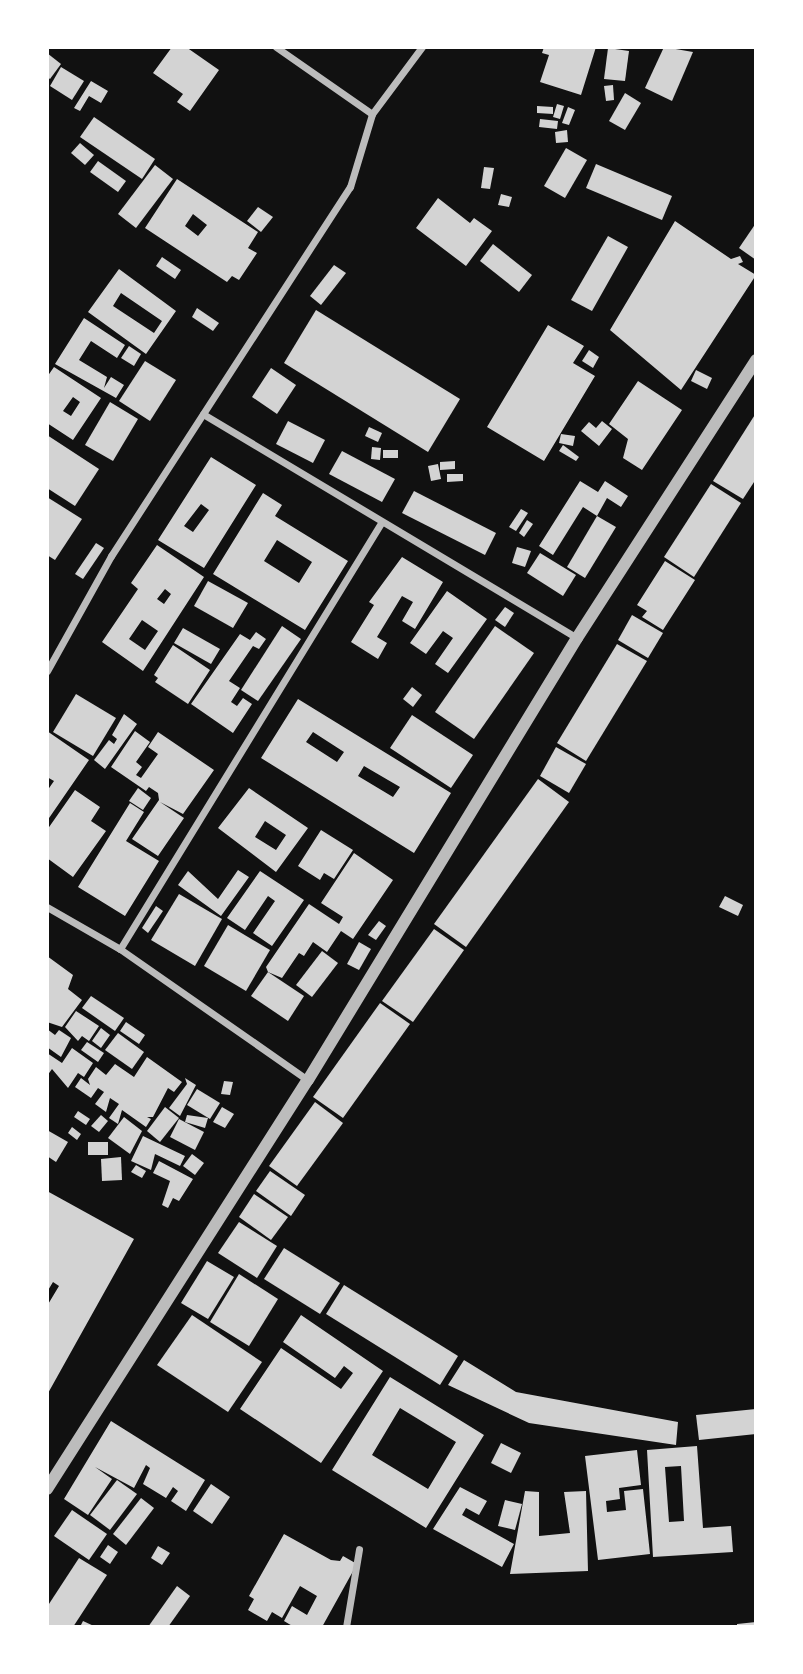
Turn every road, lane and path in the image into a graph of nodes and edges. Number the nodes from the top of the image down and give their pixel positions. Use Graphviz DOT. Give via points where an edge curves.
graph roads {
  1 [pos="276,47"];
  2 [pos="422,47"];
  3 [pos="372,114"];
  4 [pos="756,360"];
  5 [pos="203,414"];
  6 [pos="381,523"];
  7 [pos="577,638"];
  8 [pos="47,671"];
  9 [pos="47,907"];
  10 [pos="120,949"];
  11 [pos="308,1080"];
  12 [pos="47,1489"];
  13 [pos="359,1549"];
  14 [pos="346,1627"];
  1 -- 3 [label="street"];
  2 -- 3 [label="street"];
  3 -- 5 [label="street" via="350,187"];
  4 -- 7 [label="street"];
  5 -- 6 [label="street"];
  5 -- 8 [label="street" via="111,556"];
  6 -- 7 [label="street"];
  6 -- 10 [label="street"];
  7 -- 11 [label="street"];
  9 -- 10 [label="street"];
  10 -- 11 [label="street"];
  11 -- 12 [label="street"];
  13 -- 14 [label="street"];
}
